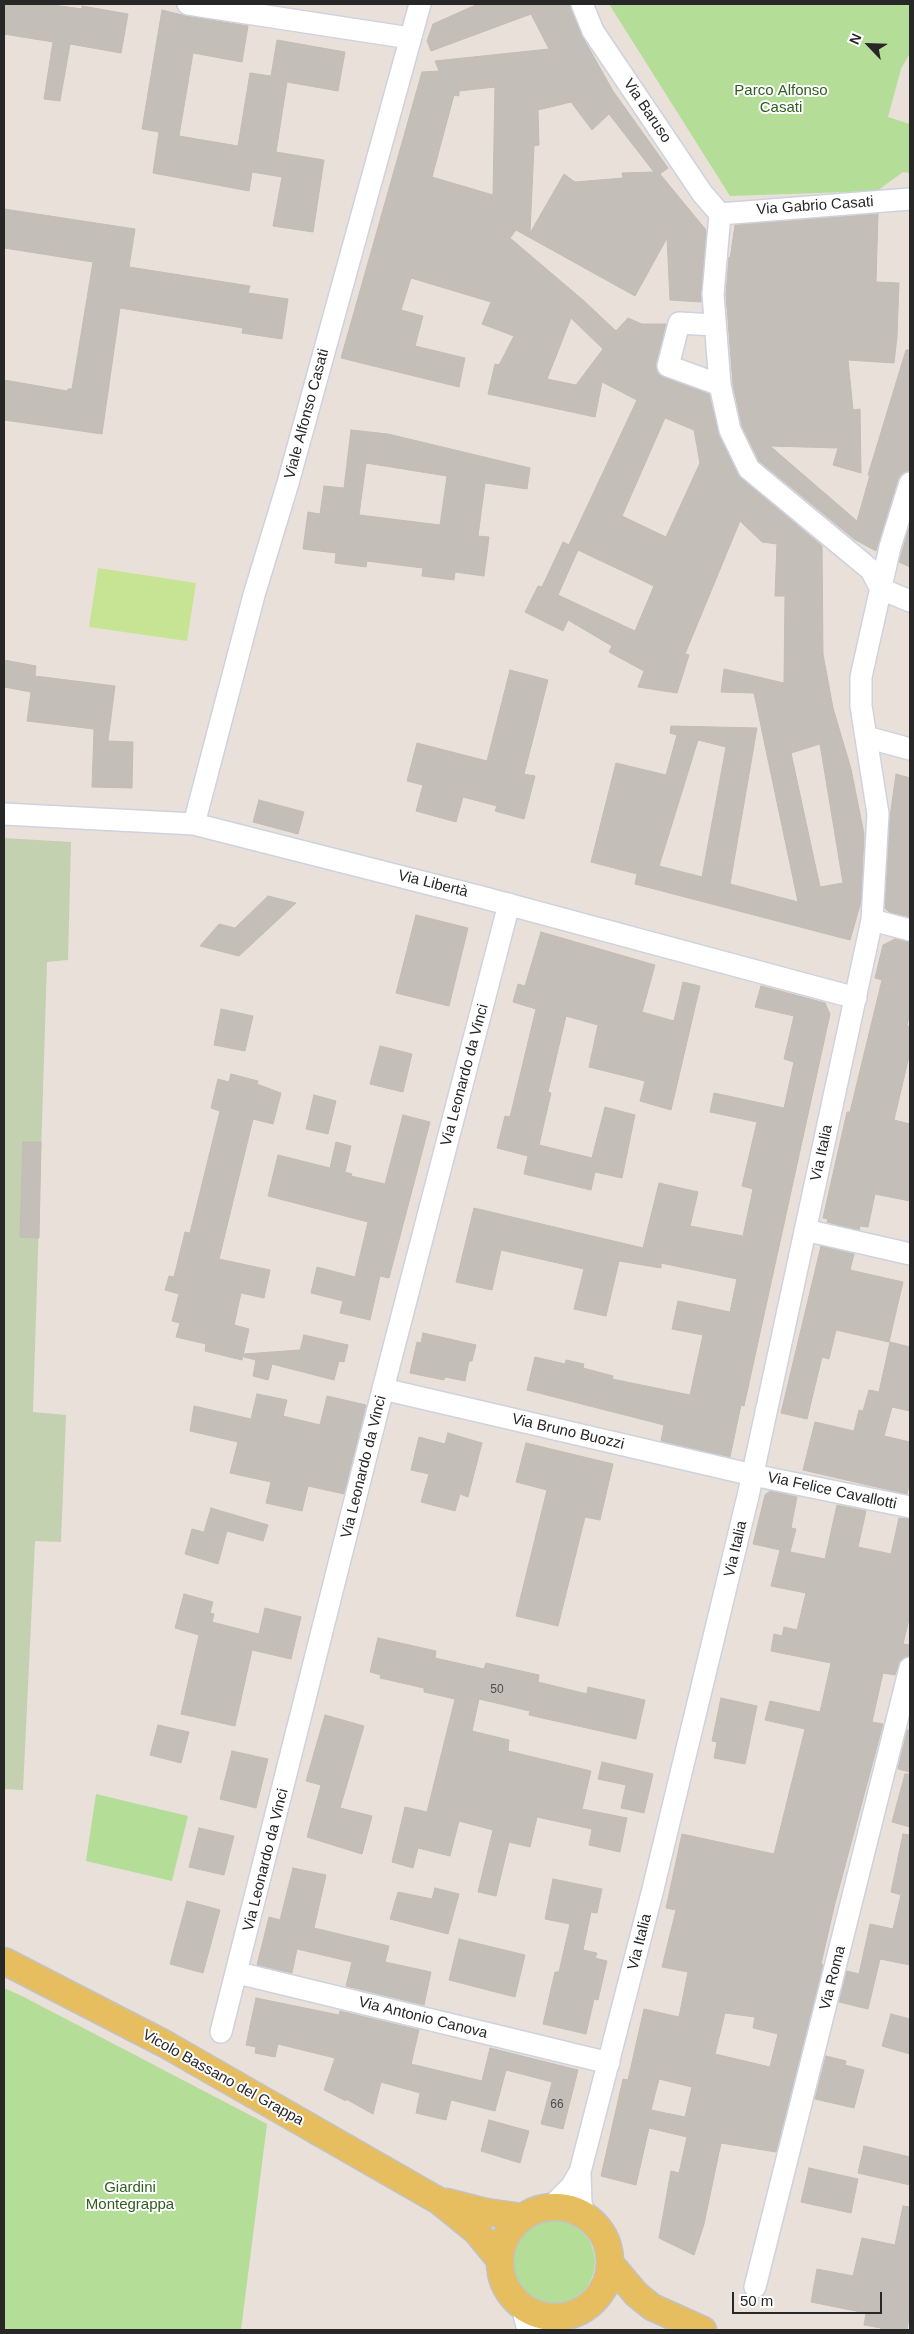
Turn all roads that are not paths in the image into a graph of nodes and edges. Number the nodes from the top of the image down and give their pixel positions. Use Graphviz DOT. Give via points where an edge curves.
graph roads {
  1 [pos="188,4"];
  2 [pos="420,4"];
  3 [pos="582,4"];
  4 [pos="410,38"];
  5 [pos="910,199"];
  6 [pos="720,214"];
  7 [pos="715,325"];
  8 [pos="720,385"];
  9 [pos="910,483"];
  10 [pos="880,588"];
  11 [pos="910,601"];
  12 [pos="866,737"];
  13 [pos="910,749"];
  14 [pos="4,814"];
  15 [pos="194,824"];
  16 [pos="509,904"];
  17 [pos="872,920"];
  18 [pos="910,930"];
  19 [pos="856,998"];
  20 [pos="805,1230"];
  21 [pos="910,1254"];
  22 [pos="383,1389"];
  23 [pos="753,1475"];
  24 [pos="910,1507"];
  25 [pos="910,1668"];
  26 [pos="4,1961"];
  27 [pos="238,1973"];
  28 [pos="221,2032"];
  29 [pos="609,2063"];
  30 [pos="580,2172"];
  31 [pos="440,2201"];
  32 [pos="552,2206"];
  33 [pos="585,2215"];
  34 [pos="522,2217"];
  35 [pos="500,2260"];
  36 [pos="610,2263"];
  37 [pos="755,2287"];
  38 [pos="590,2305"];
  39 [pos="652,2307"];
  40 [pos="525,2318"];
  41 [pos="548,2324"];
  42 [pos="703,2330"];
  1 -- 4 [label="street"];
  2 -- 4 [label="street, Viale Alfonso Casati"];
  3 -- 6 [label="street, Via Baruso" via="593,31 702,193"];
  4 -- 15 [label="street, Viale Alfonso Casati" via="288,483 254,595"];
  5 -- 6 [label="street, Via Gabrio Casati"];
  6 -- 7 [label="street" via="713,294"];
  7 -- 8 [label="street"];
  7 -- 8 [label="street" via="679,323 668,366"];
  8 -- 10 [label="street" via="730,430 749,469 872,570"];
  9 -- 10 [label="street, Via Italia"];
  10 -- 11 [label="street"];
  10 -- 12 [label="street, Via Italia" via="860,677"];
  12 -- 13 [label="street"];
  12 -- 17 [label="street, Via Italia" via="878,814"];
  14 -- 15 [label="street, Via Libertà"];
  15 -- 16 [label="street, Via Libertà"];
  16 -- 19 [label="street, Via Libertà"];
  16 -- 22 [label="street, Via Leonardo da Vinci"];
  17 -- 18 [label="street"];
  17 -- 19 [label="street, Via Italia"];
  19 -- 20 [label="street, Via Italia"];
  20 -- 21 [label="street"];
  20 -- 23 [label="street, Via Italia"];
  22 -- 23 [label="street, Via Bruno Buozzi"];
  22 -- 27 [label="street, Via Leonardo da Vinci"];
  23 -- 24 [label="street, Via Felice Cavallotti"];
  23 -- 29 [label="street, Via Italia"];
  25 -- 37 [label="street, Via Roma"];
  26 -- 31 [label="main road, Vicolo Bassano del Grappa" via="165,2044"];
  27 -- 28 [label="street, Via Leonardo da Vinci"];
  27 -- 29 [label="street, Via Antonio Canova"];
  29 -- 30 [label="street, Via Italia"];
  30 -- 32 [label="street, Via Italia" via="571,2187"];
  30 -- 33 [label="street, Via Italia" via="581,2203"];
  31 -- 34 [label="main road, Vicolo Bassano del Grappa"];
  31 -- 35 [label="main road, Vicolo Bassano del Grappa" via="476,2231"];
  32 -- 33 [label="main road, Via Italia"];
  32 -- 34 [label="main road, Via Italia"];
  33 -- 36 [label="main road, Via Italia" via="604,2236"];
  34 -- 35 [label="main road, Via Italia" via="508,2232"];
  35 -- 40 [label="main road, Via Italia" via="505,2286"];
  36 -- 38 [label="main road, Via Italia" via="607,2279"];
  36 -- 39 [label="main road" via="636,2294"];
  38 -- 39 [label="main road"];
  38 -- 41 [label="main road, Via Italia"];
  39 -- 42 [label="main road"];
  40 -- 41 [label="main road, Via Italia" via="544,2316"];
}
